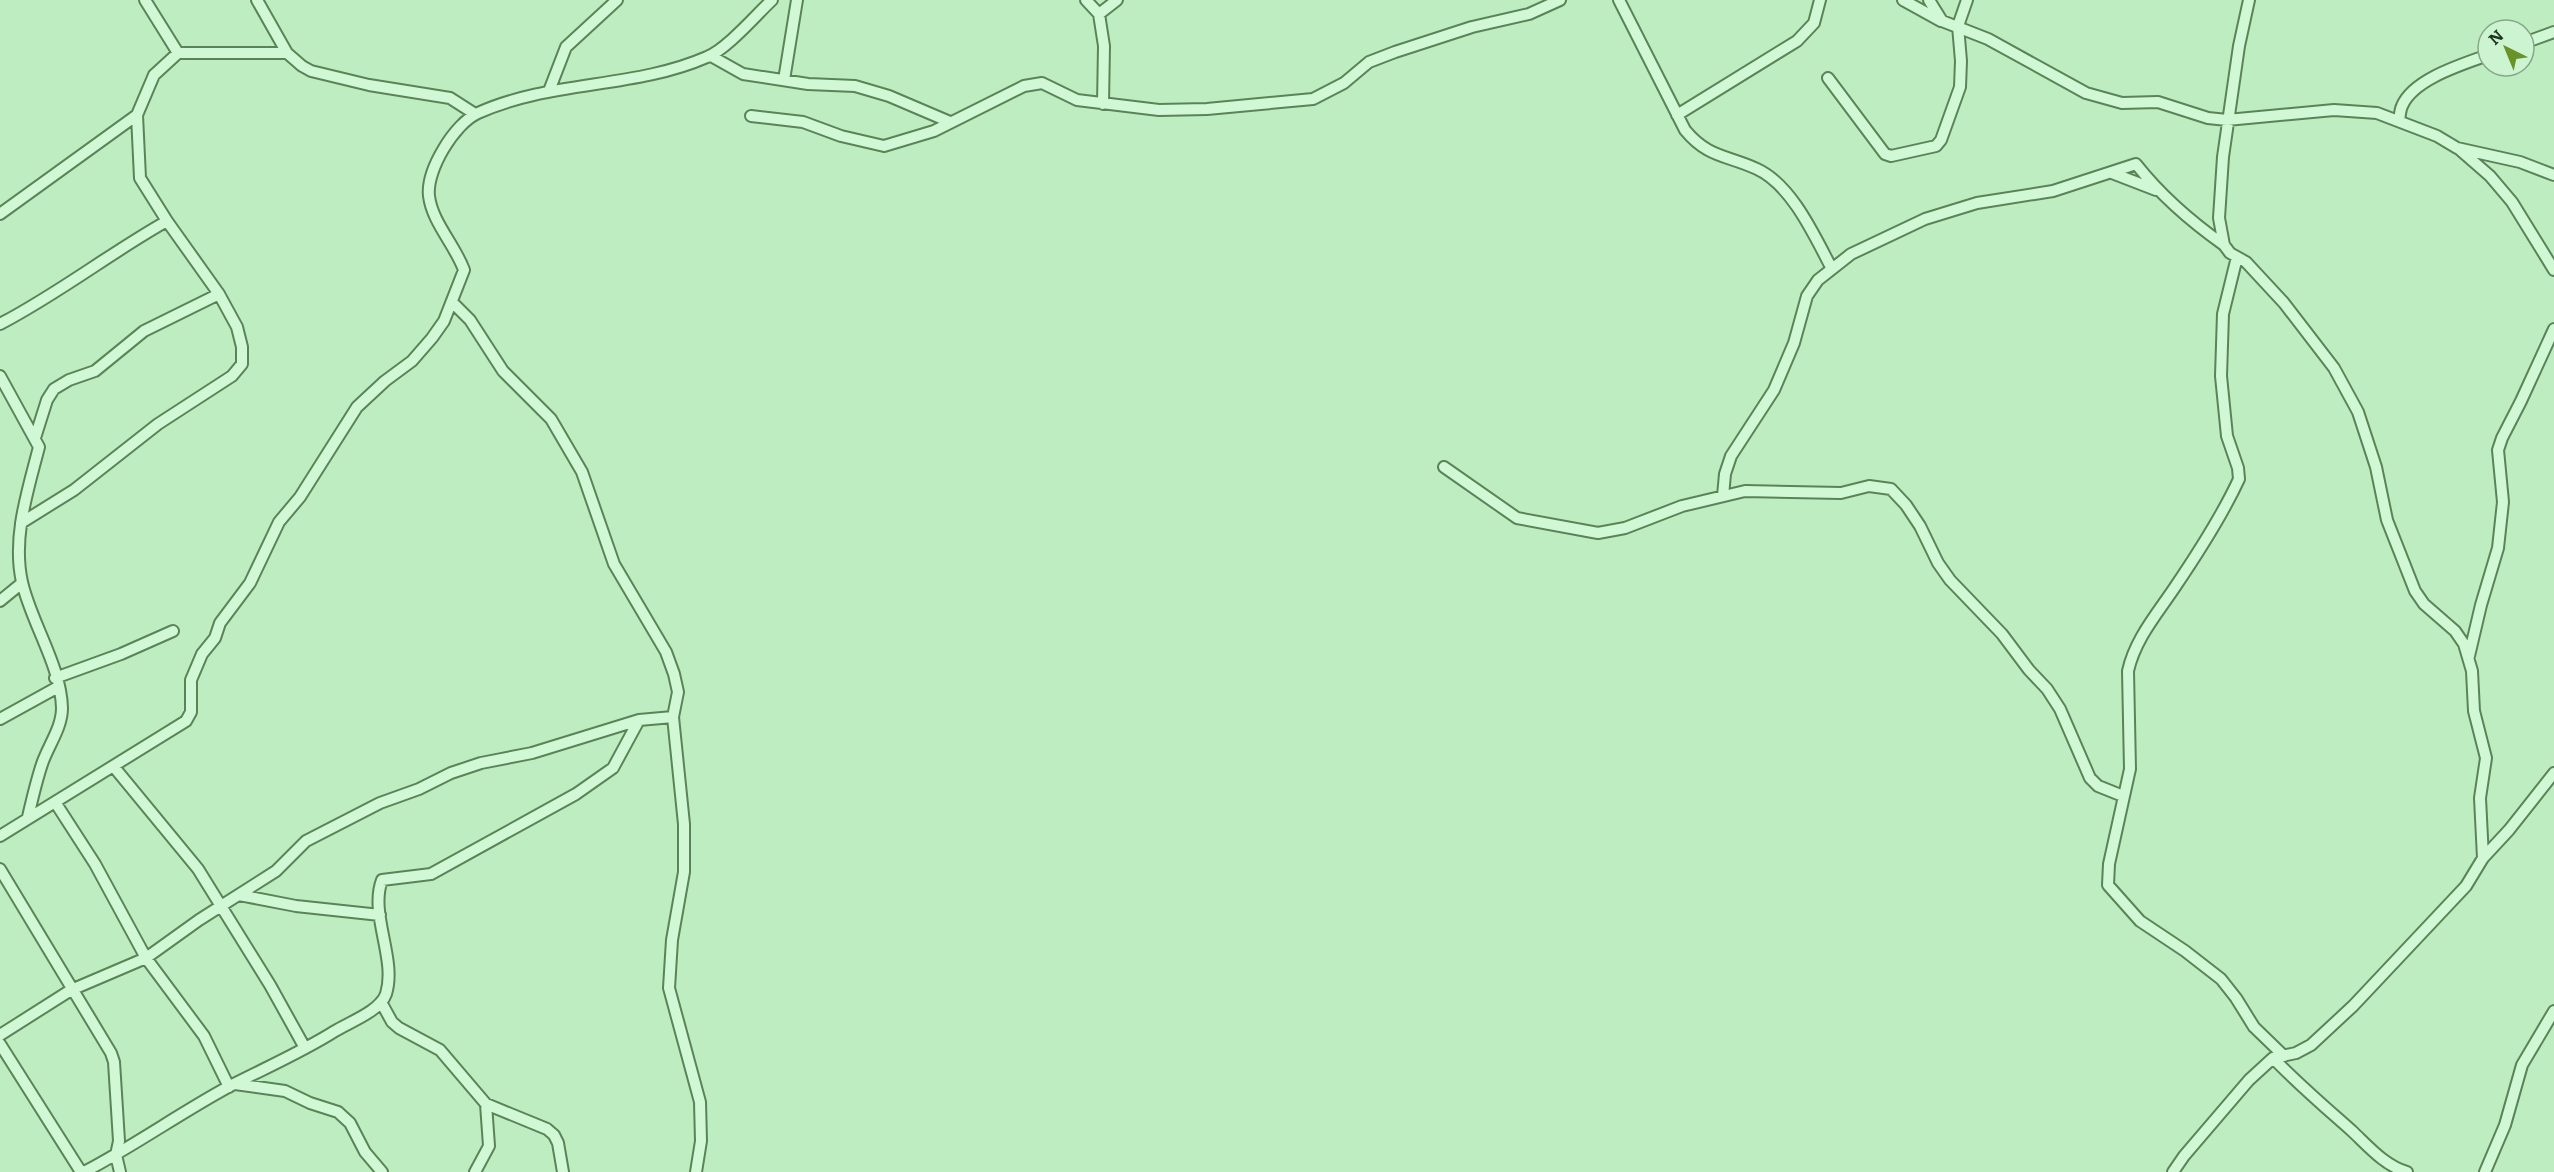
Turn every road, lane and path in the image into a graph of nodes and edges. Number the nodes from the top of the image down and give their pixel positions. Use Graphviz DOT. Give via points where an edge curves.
graph roads {
  1 [pos="145,0"];
  2 [pos="257,0"];
  3 [pos="617,0"];
  4 [pos="772,0"];
  5 [pos="797,0"];
  6 [pos="1086,0"];
  7 [pos="1117,0"];
  8 [pos="1560,0"];
  9 [pos="1619,0"];
  10 [pos="1820,0"];
  11 [pos="1903,0"];
  12 [pos="1929,0"];
  13 [pos="1966,0"];
  14 [pos="2249,0"];
  15 [pos="1099,14"];
  16 [pos="1942,21"];
  17 [pos="1958,26"];
  18 [pos="2554,32"];
  19 [pos="2536,39"];
  20 [pos="178,53"];
  21 [pos="287,53"];
  22 [pos="711,56"];
  23 [pos="2476,60"];
  24 [pos="1828,78"];
  25 [pos="784,80"];
  26 [pos="549,91"];
  27 [pos="1103,104"];
  28 [pos="475,114"];
  29 [pos="137,115"];
  30 [pos="1677,115"];
  31 [pos="751,116"];
  32 [pos="2227,120"];
  33 [pos="2399,120"];
  34 [pos="950,122"];
  35 [pos="2457,148"];
  36 [pos="2112,173"];
  37 [pos="2554,175"];
  38 [pos="2157,190"];
  39 [pos="0,214"];
  40 [pos="167,220"];
  41 [pos="2224,245"];
  42 [pos="2237,257"];
  43 [pos="1832,269"];
  44 [pos="2554,270"];
  45 [pos="219,294"];
  46 [pos="452,302"];
  47 [pos="0,324"];
  48 [pos="2554,329"];
  49 [pos="0,376"];
  50 [pos="35,438"];
  51 [pos="1444,467"];
  52 [pos="1723,496"];
  53 [pos="21,523"];
  54 [pos="22,583"];
  55 [pos="0,601"];
  56 [pos="173,631"];
  57 [pos="2469,656"];
  58 [pos="56,682"];
  59 [pos="673,717"];
  60 [pos="0,719"];
  61 [pos="639,720"];
  62 [pos="114,767"];
  63 [pos="2554,773"];
  64 [pos="2122,796"];
  65 [pos="55,802"];
  66 [pos="28,818"];
  67 [pos="0,836"];
  68 [pos="2483,858"];
  69 [pos="0,869"];
  70 [pos="239,895"];
  71 [pos="222,906"];
  72 [pos="380,915"];
  73 [pos="146,958"];
  74 [pos="71,990"];
  75 [pos="381,1002"];
  76 [pos="2554,1011"];
  77 [pos="0,1035"];
  78 [pos="0,1044"];
  79 [pos="305,1048"];
  80 [pos="2278,1057"];
  81 [pos="232,1085"];
  82 [pos="486,1104"];
  83 [pos="116,1155"];
  84 [pos="82,1172"];
  85 [pos="120,1172"];
  86 [pos="382,1172"];
  87 [pos="476,1172"];
  88 [pos="563,1172"];
  89 [pos="696,1172"];
  90 [pos="2173,1172"];
  91 [pos="2408,1172"];
  92 [pos="2485,1172"];
  1 -- 20 [label="street"];
  2 -- 21 [label="street"];
  3 -- 26 [label="street" via="566,47"];
  4 -- 22 [label="street"];
  5 -- 25 [label="street"];
  6 -- 15 [label="street"];
  7 -- 15 [label="street"];
  8 -- 27 [label="street" via="1529,14 1472,27 1369,62 1344,83 1313,99 1207,109 1159,110"];
  9 -- 30 [label="street"];
  10 -- 30 [label="street" via="1814,23 1797,41"];
  11 -- 16 [label="street"];
  12 -- 16 [label="street"];
  13 -- 17 [label="street"];
  14 -- 32 [label="street"];
  15 -- 27 [label="street" via="1104,46"];
  16 -- 17 [label="street"];
  17 -- 24 [label="street" via="1960,87 1951,118 1936,146 1885,154"];
  17 -- 32 [label="street" via="2086,93 2122,103 2158,102"];
  18 -- 19 [label="street"];
  20 -- 21 [label="street"];
  20 -- 29 [label="street" via="154,75"];
  21 -- 28 [label="street" via="311,71 450,98"];
  22 -- 25 [label="street" via="743,74"];
  22 -- 26 [label="street" via="677,69"];
  23 -- 33 [label="street" via="2437,75 2411,93 2402,105"];
  25 -- 34 [label="street" via="855,86"];
  26 -- 28 [label="street"];
  27 -- 34 [label="street" via="1077,100 1042,83 1024,86"];
  28 -- 46 [label="street" via="437,157 431,177 429,195 433,211 464,270"];
  29 -- 39 [label="street"];
  29 -- 40 [label="street" via="140,178"];
  30 -- 43 [label="street" via="1696,143 1766,174 1801,211"];
  31 -- 34 [label="street" via="803,123 884,146"];
  32 -- 33 [label="street" via="2334,110 2377,113"];
  32 -- 41 [label="street" via="2219,218"];
  33 -- 35 [label="street"];
  35 -- 37 [label="street" via="2520,162"];
  35 -- 44 [label="street" via="2490,176 2512,202"];
  36 -- 38 [label="street"];
  36 -- 38 [label="street" via="2136,164"];
  36 -- 43 [label="street" via="2053,191 1977,203 1925,219 1851,254"];
  38 -- 41 [label="street" via="2188,220"];
  40 -- 45 [label="street"];
  40 -- 47 [label="street"];
  41 -- 42 [label="street"];
  42 -- 57 [label="street" via="2284,303 2334,368 2358,412 2376,467 2387,520 2415,591 2455,631"];
  42 -- 64 [label="street" via="2223,314 2221,376 2227,436 2239,478 2132,656 2128,671 2130,769"];
  43 -- 52 [label="street" via="1818,280 1807,297 1794,343 1773,390 1731,456"];
  45 -- 50 [label="street" via="144,331 95,371 54,389 46,400"];
  45 -- 53 [label="street" via="237,327 242,347 242,364 232,376 158,424 74,490"];
  46 -- 59 [label="street" via="470,320 503,371 551,419 582,472 614,564 666,652 678,692"];
  46 -- 62 [label="street" via="444,321 412,361 357,407 300,497 279,522 250,583 202,654 191,680 192,712 186,721"];
  48 -- 57 [label="street" via="2498,450 2503,502 2498,548"];
  49 -- 50 [label="street"];
  50 -- 53 [label="street" via="39,447"];
  51 -- 52 [label="street" via="1517,518 1598,532 1625,528 1682,506"];
  52 -- 64 [label="street" via="1744,490 1841,493 1869,486 1891,489 1920,526 1950,580 2047,688 2091,778 2098,786"];
  53 -- 54 [label="street"];
  54 -- 55 [label="street"];
  54 -- 58 [label="street"];
  56 -- 58 [label="street"];
  57 -- 68 [label="street" via="2474,711 2486,758 2480,798"];
  58 -- 60 [label="street"];
  58 -- 66 [label="street" via="62,709 60,720 41,766"];
  59 -- 61 [label="street"];
  59 -- 89 [label="street" via="684,824 684,872 672,940 669,988 700,1102 701,1141"];
  61 -- 70 [label="street" via="532,753 465,768 380,803 306,841 276,871"];
  61 -- 72 [label="street" via="613,768 576,795 431,874 382,880"];
  62 -- 65 [label="street"];
  62 -- 71 [label="street" via="198,869"];
  63 -- 68 [label="street"];
  64 -- 80 [label="street" via="2108,885 2140,921 2221,980"];
  65 -- 66 [label="street"];
  65 -- 73 [label="street" via="95,864"];
  66 -- 67 [label="street"];
  68 -- 80 [label="street" via="2466,886 2353,1006 2311,1045"];
  69 -- 74 [label="street"];
  70 -- 71 [label="street"];
  70 -- 72 [label="street"];
  71 -- 73 [label="street"];
  71 -- 79 [label="street"];
  72 -- 75 [label="street" via="387,966 387,992"];
  73 -- 74 [label="street"];
  73 -- 81 [label="street" via="204,1036"];
  74 -- 77 [label="street"];
  74 -- 83 [label="street" via="100,1032 114,1062 119,1142"];
  75 -- 79 [label="street"];
  75 -- 82 [label="street" via="392,1022 440,1050"];
  76 -- 92 [label="street" via="2522,1065 2505,1125"];
  78 -- 84 [label="street"];
  79 -- 81 [label="street"];
  80 -- 90 [label="street" via="2249,1080"];
  80 -- 91 [label="street" via="2300,1086 2374,1152"];
  81 -- 83 [label="street"];
  81 -- 86 [label="street" via="285,1091 338,1112 350,1123 365,1152"];
  82 -- 87 [label="street" via="489,1146"];
  82 -- 88 [label="street" via="554,1135"];
  83 -- 84 [label="street"];
  83 -- 85 [label="street"];
}
